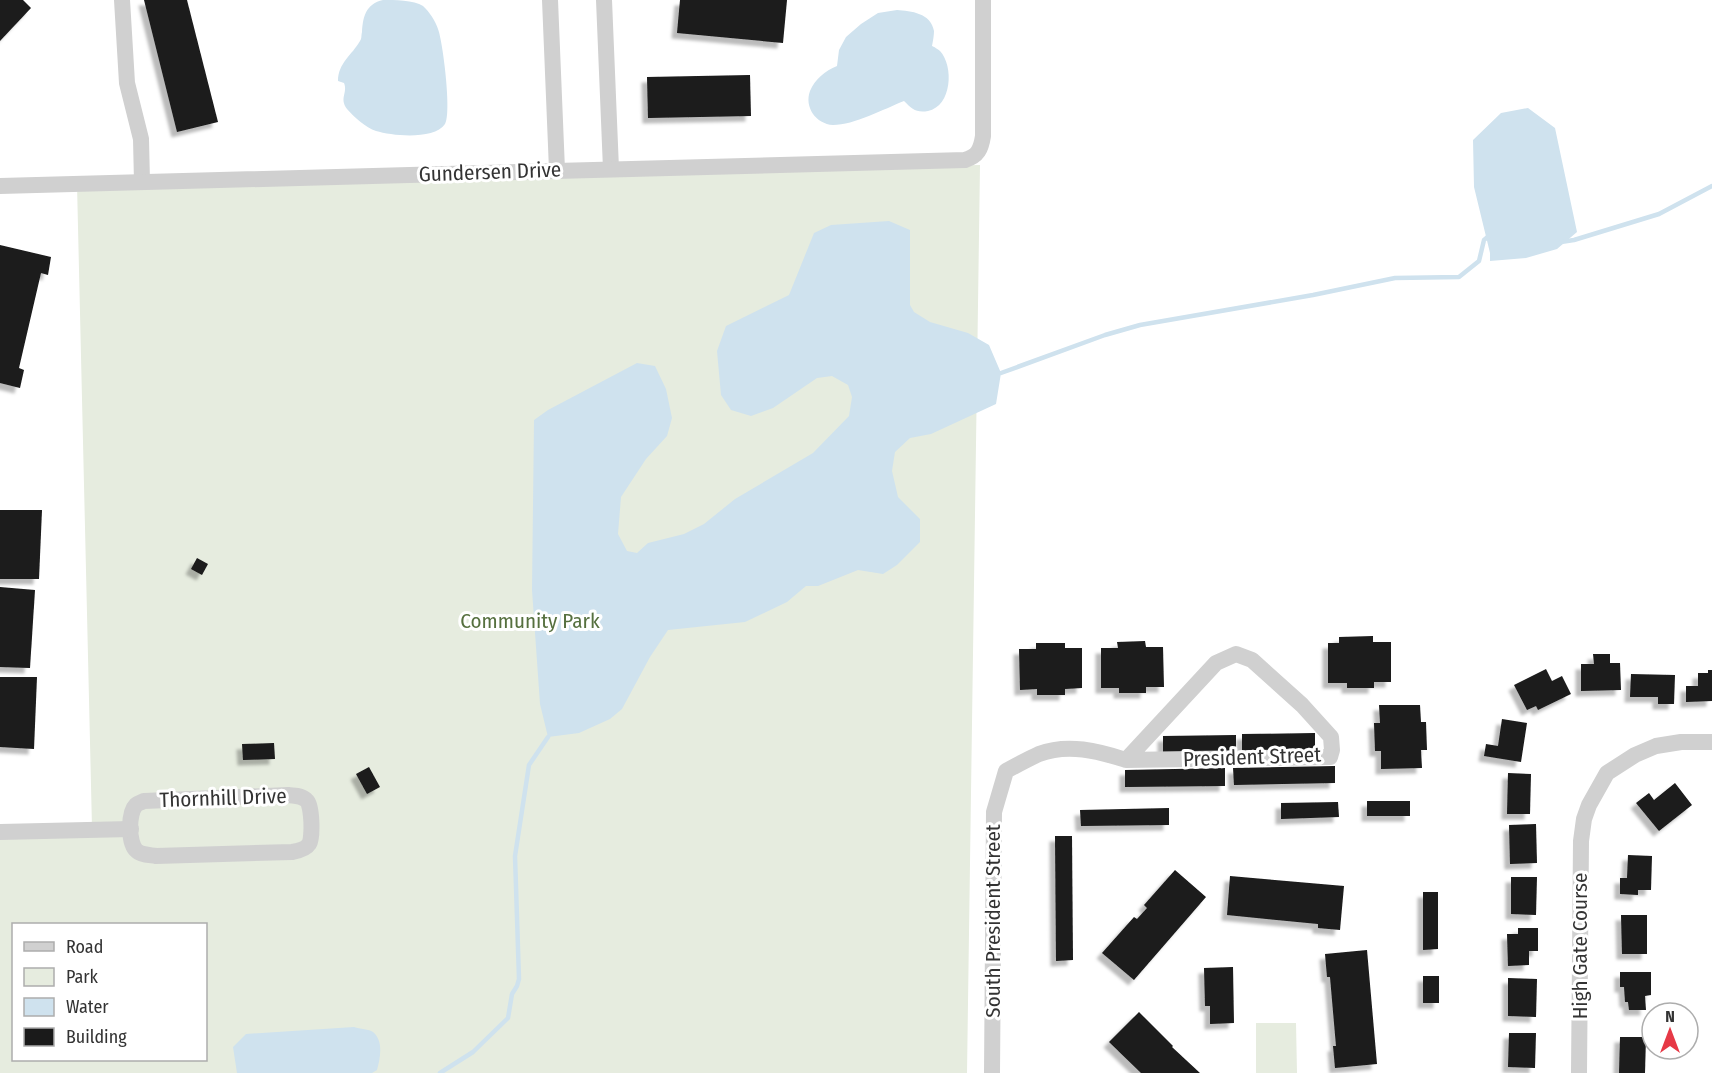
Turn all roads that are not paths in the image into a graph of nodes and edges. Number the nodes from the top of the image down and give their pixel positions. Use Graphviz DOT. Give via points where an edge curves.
graph roads {
  1 [pos="122,0"];
  2 [pos="550,0"];
  3 [pos="604,0"];
  4 [pos="983,0"];
  5 [pos="610,169"];
  6 [pos="557,171"];
  7 [pos="142,182"];
  8 [pos="0,186"];
  9 [pos="1712,742"];
  10 [pos="1126,760"];
  11 [pos="1006,771"];
  12 [pos="131,829"];
  13 [pos="0,832"];
  14 [pos="992,1073"];
  15 [pos="1579,1073"];
  1 -- 7 [label="street" via="127,83 141,139"];
  2 -- 6 [label="street"];
  3 -- 5 [label="street"];
  4 -- 5 [label="street, Gundersen Drive" via="983,136 982,146 973,157"];
  5 -- 6 [label="street, Gundersen Drive"];
  6 -- 7 [label="street, Gundersen Drive"];
  7 -- 8 [label="street, Gundersen Drive"];
  9 -- 15 [label="street, High Gate Course" via="1667,744 1644,750 1607,774 1589,805 1581,841"];
  10 -- 10 [label="street, President Street" via="1216,663 1236,654 1269,675 1331,737 1330,757"];
  10 -- 11 [label="street, President Street" via="1094,750 1068,748 1040,754"];
  11 -- 14 [label="street, South President Street" via="994,812"];
  12 -- 12 [label="street, Thornhill Drive" via="131,842 137,851 156,856 292,852 309,845 312,838 310,808 300,796 144,801 135,806"];
  12 -- 13 [label="street"];
}
